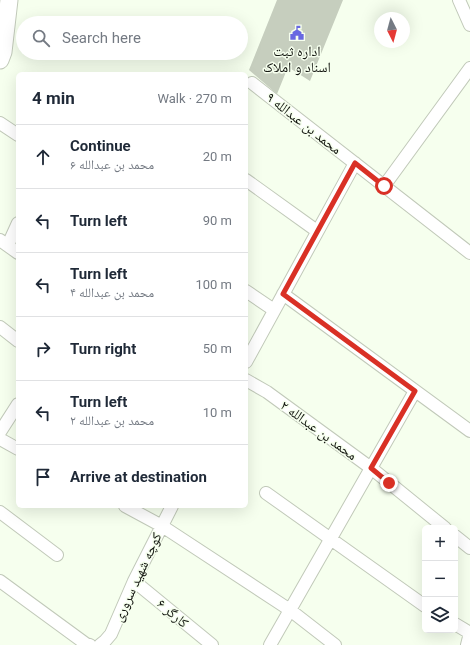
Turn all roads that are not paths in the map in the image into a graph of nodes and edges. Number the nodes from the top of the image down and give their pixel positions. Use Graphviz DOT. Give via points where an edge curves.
graph roads {
  1 [pos="6,0"];
  2 [pos="9,0"];
  3 [pos="459,0"];
  4 [pos="0,8"];
  5 [pos="470,25"];
  6 [pos="0,60"];
  7 [pos="470,68"];
  8 [pos="252,83"];
  9 [pos="0,123"];
  10 [pos="16,135"];
  11 [pos="355,163"];
  12 [pos="248,181"];
  13 [pos="384,186"];
  14 [pos="16,226"];
  15 [pos="318,231"];
  16 [pos="4,243"];
  17 [pos="16,251"];
  18 [pos="470,253"];
  19 [pos="248,292"];
  20 [pos="283,294"];
  21 [pos="274,310"];
  22 [pos="0,327"];
  23 [pos="16,339"];
  24 [pos="248,358"];
  25 [pos="248,381"];
  26 [pos="415,391"];
  27 [pos="16,407"];
  28 [pos="470,431"];
  29 [pos="0,432"];
  30 [pos="0,439"];
  31 [pos="16,448"];
  32 [pos="371,468"];
  33 [pos="266,493"];
  34 [pos="129,508"];
  35 [pos="171,508"];
  36 [pos="0,512"];
  37 [pos="441,525"];
  38 [pos="162,526"];
  39 [pos="458,538"];
  40 [pos="330,539"];
  41 [pos="470,548"];
  42 [pos="57,555"];
  43 [pos="0,581"];
  44 [pos="134,581"];
  45 [pos="422,604"];
  46 [pos="290,610"];
  47 [pos="458,626"];
  48 [pos="470,633"];
  49 [pos="88,644"];
  50 [pos="100,645"];
  51 [pos="212,645"];
  52 [pos="270,645"];
  53 [pos="335,645"];
  54 [pos="467,645"];
  1 -- 4 [label="main road"];
  2 -- 6 [label="main road"];
  3 -- 5 [label="street"];
  7 -- 13 [label="street"];
  8 -- 11 [label="street, محمد بن عبدالله ۹"];
  9 -- 10 [label="street"];
  11 -- 13 [label="street, محمد بن عبدالله ۹"];
  11 -- 15 [label="street"];
  12 -- 15 [label="street"];
  13 -- 18 [label="street, محمد بن عبدالله ۹"];
  14 -- 16 [label="street"];
  15 -- 20 [label="street"];
  16 -- 17 [label="street"];
  19 -- 21 [label="street"];
  20 -- 21 [label="street"];
  20 -- 26 [label="street"];
  21 -- 24 [label="street"];
  22 -- 23 [label="street"];
  25 -- 32 [label="street, محمد بن عبدالله ۲" via="267,392"];
  26 -- 28 [label="street"];
  26 -- 32 [label="street"];
  27 -- 29 [label="street"];
  30 -- 31 [label="street"];
  32 -- 37 [label="street, محمد بن عبدالله ۲"];
  32 -- 40 [label="street"];
  33 -- 40 [label="street"];
  34 -- 38 [label="street"];
  35 -- 38 [label="street, کوچه شهید سروری"];
  36 -- 42 [label="street"];
  38 -- 44 [label="street, کوچه شهید سروری"];
  38 -- 46 [label="street"];
  39 -- 41 [label="street"];
  40 -- 45 [label="street"];
  40 -- 46 [label="street"];
  43 -- 49 [label="street"];
  44 -- 50 [label="street, کوچه شهید سروری" via="111,634"];
  44 -- 51 [label="street, کارگر ۶"];
  46 -- 52 [label="street"];
  46 -- 53 [label="street"];
  47 -- 48 [label="street"];
  48 -- 54 [label="street"];
}
